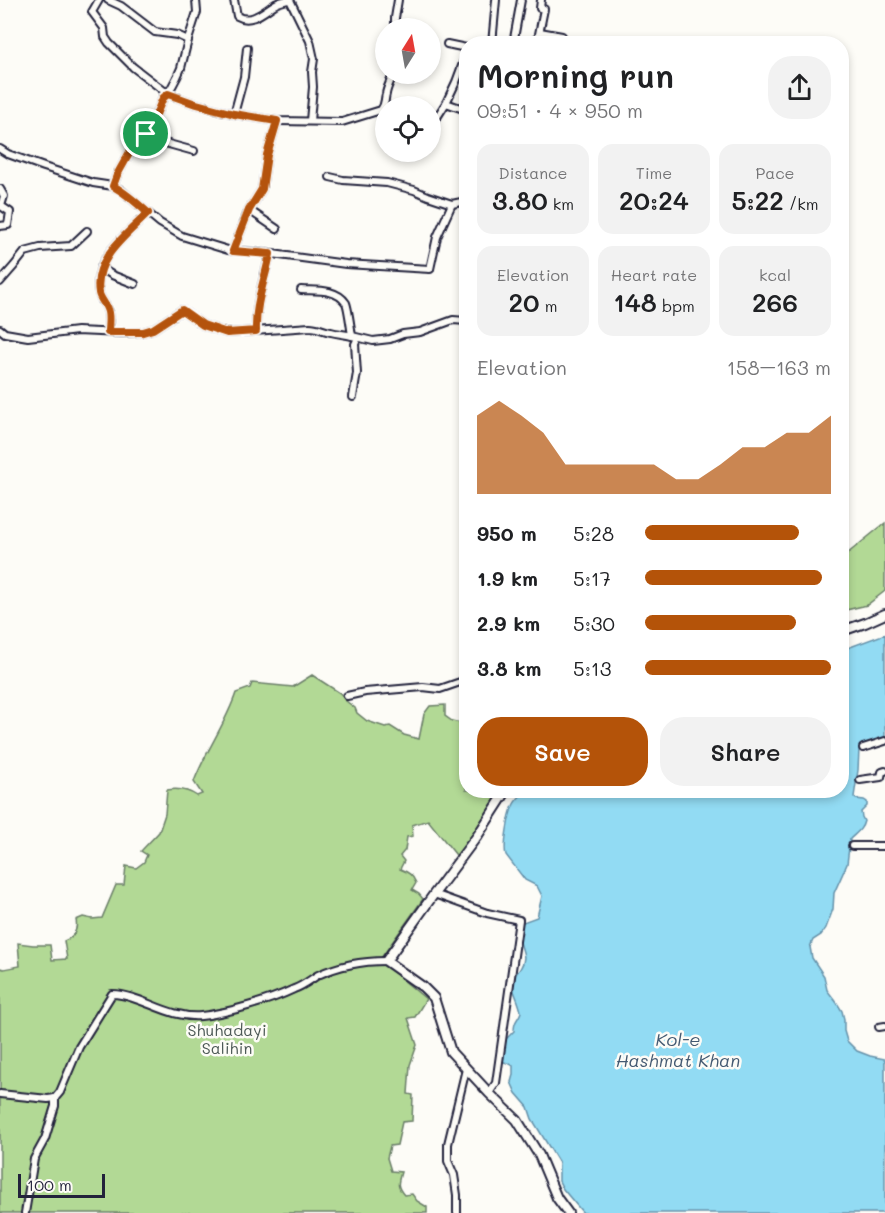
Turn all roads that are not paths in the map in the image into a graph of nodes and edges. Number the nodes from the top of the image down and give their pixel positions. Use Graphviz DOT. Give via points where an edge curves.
graph roads {
  1 [pos="99,0"];
  2 [pos="108,0"];
  3 [pos="196,0"];
  4 [pos="234,0"];
  5 [pos="289,0"];
  6 [pos="398,0"];
  7 [pos="496,0"];
  8 [pos="521,0"];
  9 [pos="541,0"];
  10 [pos="395,18"];
  11 [pos="540,32"];
  12 [pos="493,36"];
  13 [pos="514,36"];
  14 [pos="539,36"];
  15 [pos="562,36"];
  16 [pos="188,40"];
  17 [pos="447,44"];
  18 [pos="459,47"];
  19 [pos="247,48"];
  20 [pos="459,74"];
  21 [pos="168,94"];
  22 [pos="446,103"];
  23 [pos="459,108"];
  24 [pos="441,111"];
  25 [pos="375,112"];
  26 [pos="234,114"];
  27 [pos="277,121"];
  28 [pos="310,121"];
  29 [pos="149,131"];
  30 [pos="0,149"];
  31 [pos="194,151"];
  32 [pos="330,177"];
  33 [pos="113,186"];
  34 [pos="0,189"];
  35 [pos="459,202"];
  36 [pos="452,204"];
  37 [pos="249,210"];
  38 [pos="148,213"];
  39 [pos="0,226"];
  40 [pos="276,230"];
  41 [pos="87,231"];
  42 [pos="233,251"];
  43 [pos="270,254"];
  44 [pos="101,268"];
  45 [pos="0,282"];
  46 [pos="135,284"];
  47 [pos="301,290"];
  48 [pos="459,320"];
  49 [pos="0,329"];
  50 [pos="256,331"];
  51 [pos="108,332"];
  52 [pos="355,337"];
  53 [pos="353,397"];
  54 [pos="885,614"];
  55 [pos="849,629"];
  56 [pos="459,682"];
  57 [pos="346,696"];
  58 [pos="885,741"];
  59 [pos="863,748"];
  60 [pos="885,771"];
  61 [pos="860,780"];
  62 [pos="502,798"];
  63 [pos="852,846"];
  64 [pos="885,846"];
  65 [pos="434,894"];
  66 [pos="386,961"];
  67 [pos="466,1069"];
  68 [pos="489,1093"];
  69 [pos="0,1094"];
  70 [pos="55,1098"];
  71 [pos="25,1213"];
  72 [pos="457,1213"];
  73 [pos="568,1213"];
  1 -- 21 [label="street" via="92,12 104,28 109,44"];
  2 -- 16 [label="street" via="155,32"];
  3 -- 16 [label="street" via="197,12"];
  4 -- 5 [label="street" via="237,16 249,19"];
  5 -- 28 [label="street" via="310,41 314,59"];
  6 -- 10 [label="street"];
  7 -- 12 [label="street"];
  8 -- 13 [label="street"];
  9 -- 11 [label="street" via="540,8 544,9"];
  11 -- 14 [label="street"];
  11 -- 15 [label="street"];
  16 -- 21 [label="street" via="181,68"];
  17 -- 18 [label="street"];
  19 -- 26 [label="street"];
  20 -- 22 [label="street"];
  21 -- 26 [label="street"];
  21 -- 29 [label="street"];
  22 -- 23 [label="street"];
  22 -- 24 [label="street"];
  25 -- 28 [label="street" via="342,122"];
  26 -- 27 [label="street"];
  27 -- 28 [label="street"];
  27 -- 37 [label="street" via="262,189"];
  29 -- 31 [label="street" via="165,143"];
  29 -- 33 [label="street" via="140,134"];
  30 -- 33 [label="street" via="93,183"];
  32 -- 36 [label="street" via="396,185"];
  33 -- 38 [label="street"];
  34 -- 39 [label="street" via="4,196 1,206 10,212 8,225"];
  35 -- 36 [label="street"];
  36 -- 43 [label="street" via="437,237 430,270"];
  37 -- 40 [label="street"];
  37 -- 42 [label="street"];
  38 -- 42 [label="street" via="182,236"];
  38 -- 44 [label="street" via="123,236"];
  41 -- 45 [label="street" via="71,246 25,252"];
  42 -- 43 [label="street"];
  43 -- 50 [label="street" via="260,288"];
  44 -- 46 [label="street"];
  44 -- 51 [label="street" via="99,295 108,310"];
  47 -- 52 [label="street" via="333,292 340,298 346,304"];
  48 -- 52 [label="street" via="390,339"];
  49 -- 51 [label="street" via="28,337"];
  50 -- 51 [label="street" via="227,333 203,325 182,310 143,332"];
  50 -- 52 [label="street" via="318,327"];
  52 -- 53 [label="street" via="357,373"];
  54 -- 55 [label="street"];
  56 -- 57 [label="street" via="440,689 423,687"];
  58 -- 59 [label="street"];
  60 -- 61 [label="street" via="881,777"];
  62 -- 65 [label="street"];
  63 -- 64 [label="street"];
  65 -- 66 [label="street"];
  65 -- 68 [label="street" via="519,920 496,1083"];
  66 -- 67 [label="street" via="434,998 451,1052"];
  66 -- 70 [label="street" via="336,967 279,996 199,1016 183,1016 112,994 79,1047"];
  67 -- 68 [label="street"];
  67 -- 72 [label="street" via="448,1144"];
  68 -- 73 [label="street" via="517,1120"];
  69 -- 70 [label="street"];
  70 -- 71 [label="street" via="45,1139 34,1159"];
}
